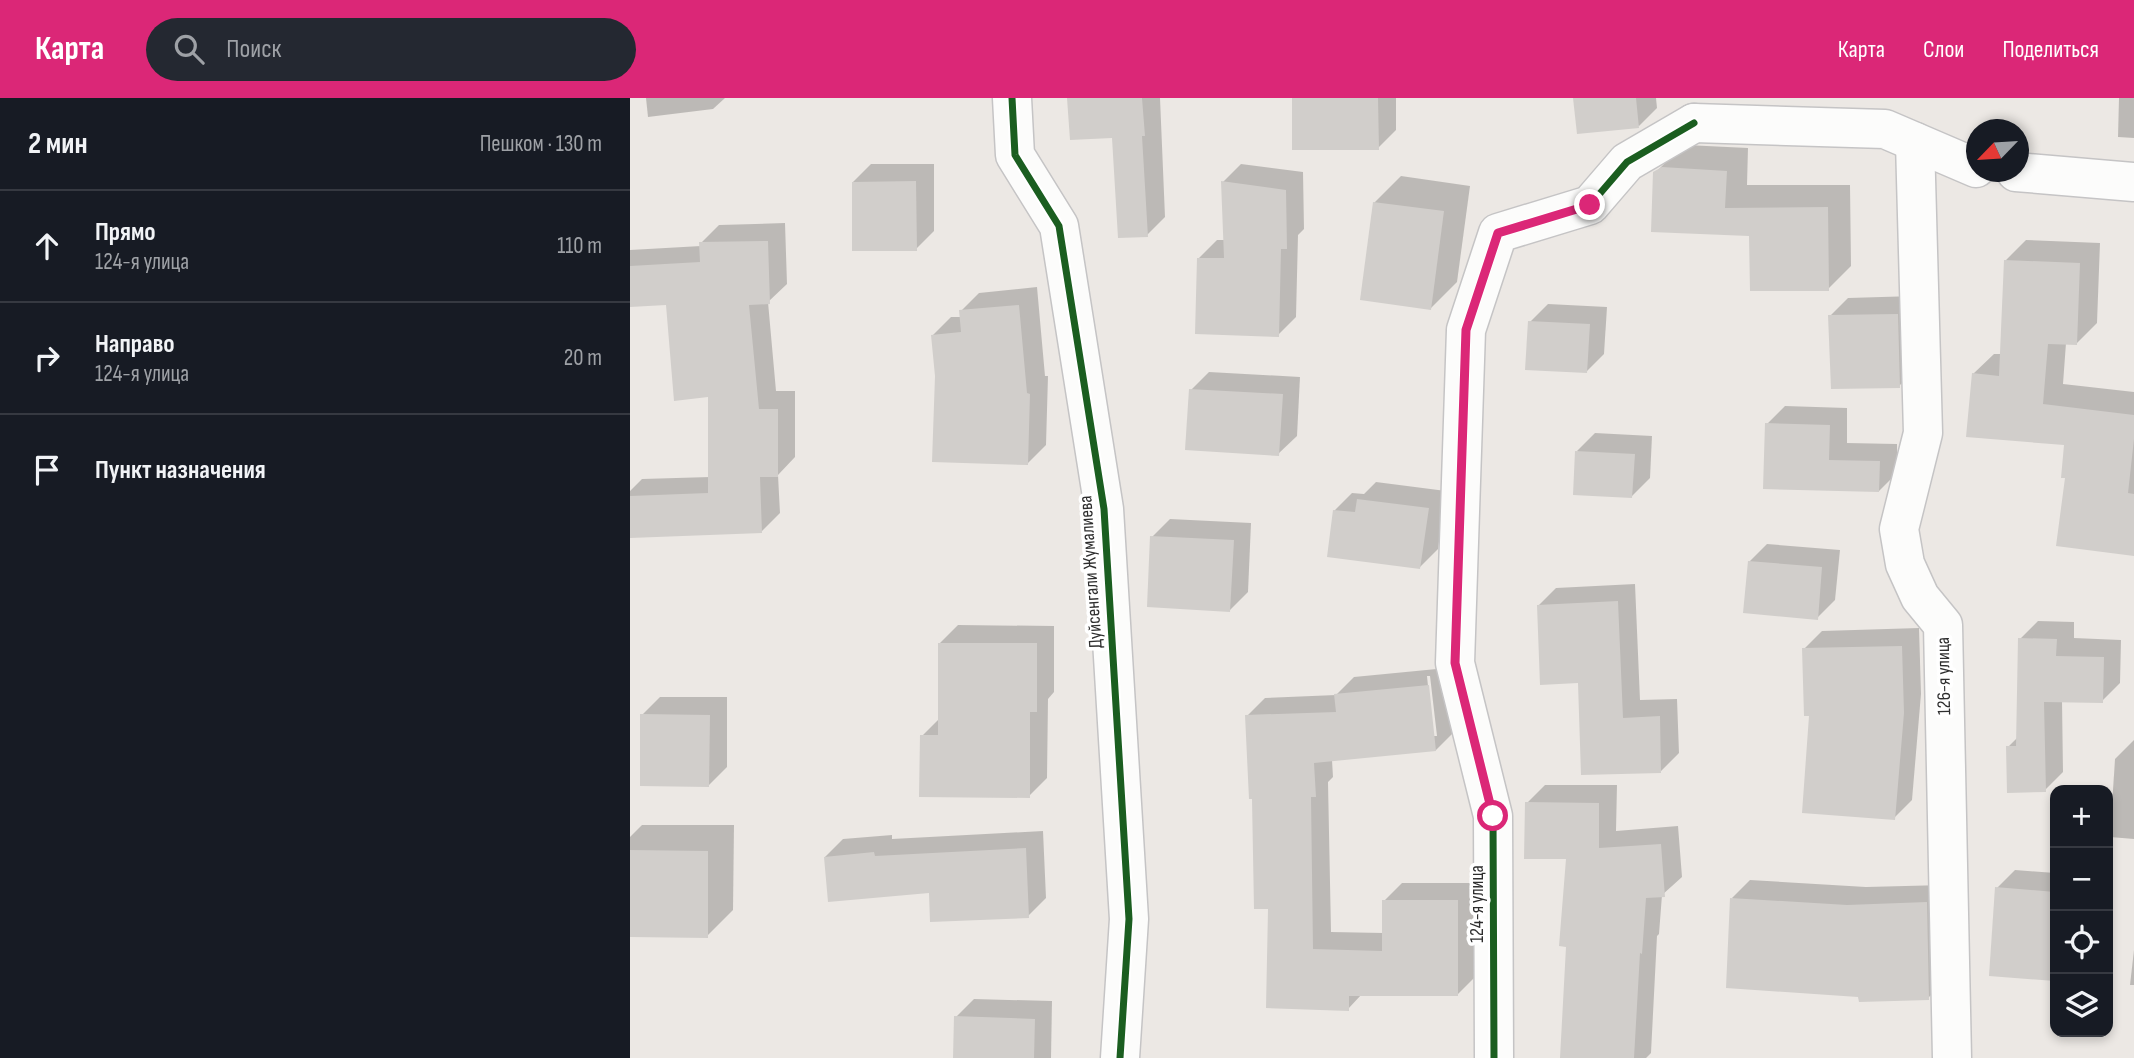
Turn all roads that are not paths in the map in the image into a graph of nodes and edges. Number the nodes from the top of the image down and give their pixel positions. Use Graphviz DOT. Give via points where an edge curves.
graph roads {
  1 [pos="1012,98"];
  2 [pos="1694,110"];
  3 [pos="1915,142"];
  4 [pos="1966,164"];
  5 [pos="2029,173"];
  6 [pos="2134,183"];
  7 [pos="1120,1058"];
  8 [pos="1494,1058"];
  9 [pos="1952,1058"];
  1 -- 7 [label="street, Дуйсенгали Жумалиева" via="1015,155 1059,226 1104,509 1129,919"];
  2 -- 3 [label="street" via="1885,129"];
  2 -- 8 [label="street, 124-я улица" via="1627,162 1590,205 1498,233 1466,330 1455,663 1493,816"];
  3 -- 4 [label="street"];
  3 -- 9 [label="street, 126-я улица" via="1923,433 1899,529 1905,564 1920,597 1943,625"];
  5 -- 6 [label="street"];
}
